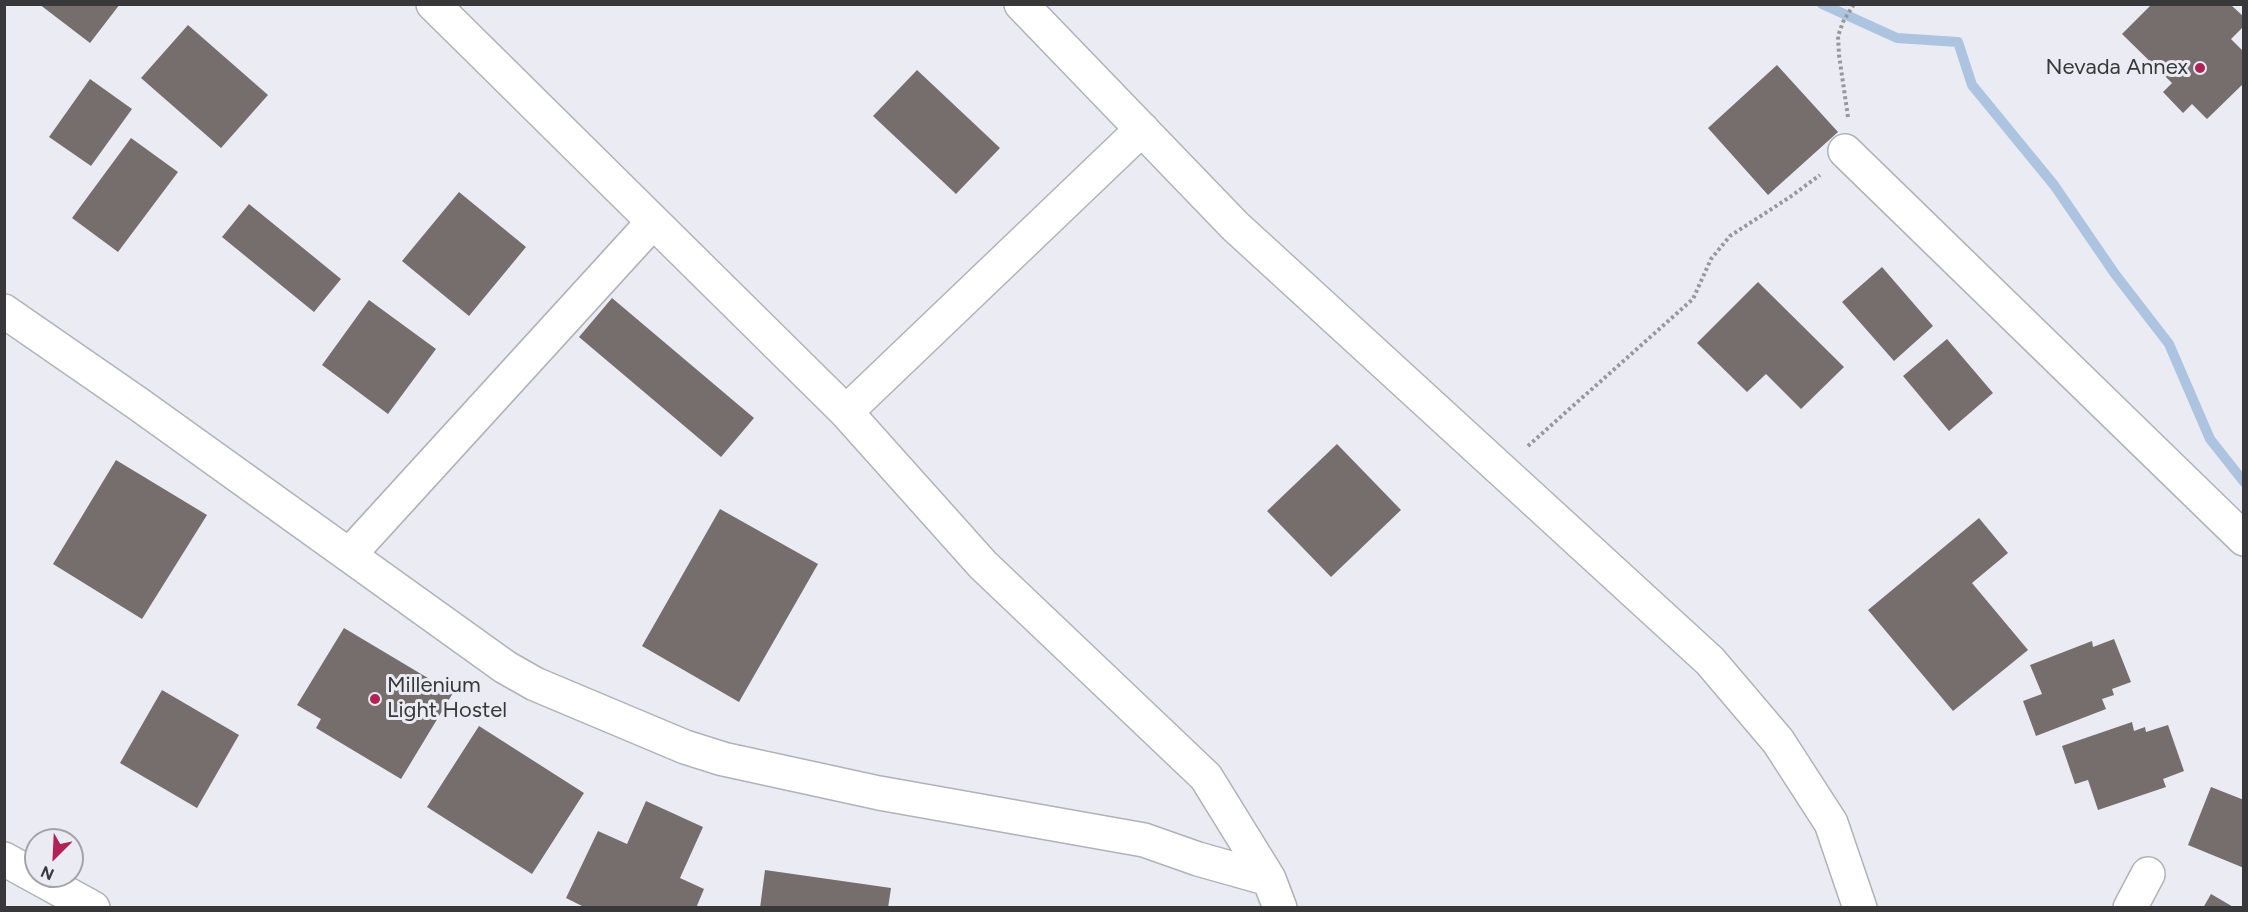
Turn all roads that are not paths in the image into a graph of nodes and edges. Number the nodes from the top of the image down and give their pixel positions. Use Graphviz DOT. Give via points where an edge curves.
graph roads {
  1 [pos="433,4"];
  2 [pos="1021,4"];
  3 [pos="1142,129"];
  4 [pos="1845,151"];
  5 [pos="653,222"];
  6 [pos="4,311"];
  7 [pos="846,412"];
  8 [pos="2244,539"];
  9 [pos="349,555"];
  10 [pos="4,859"];
  11 [pos="2148,874"];
  12 [pos="1275,893"];
  13 [pos="93,908"];
  14 [pos="1860,908"];
  15 [pos="2130,908"];
  1 -- 5 [label="street"];
  2 -- 3 [label="street"];
  3 -- 7 [label="street"];
  3 -- 14 [label="street" via="1235,226 1710,661 1778,741 1831,823"];
  4 -- 8 [label="street"];
  5 -- 7 [label="street"];
  5 -- 9 [label="street"];
  6 -- 9 [label="street"];
  7 -- 12 [label="street" via="982,565 1206,777"];
  9 -- 12 [label="street" via="505,667 535,684 685,747 879,794 1144,840"];
  10 -- 13 [label="street"];
  11 -- 15 [label="street"];
}
